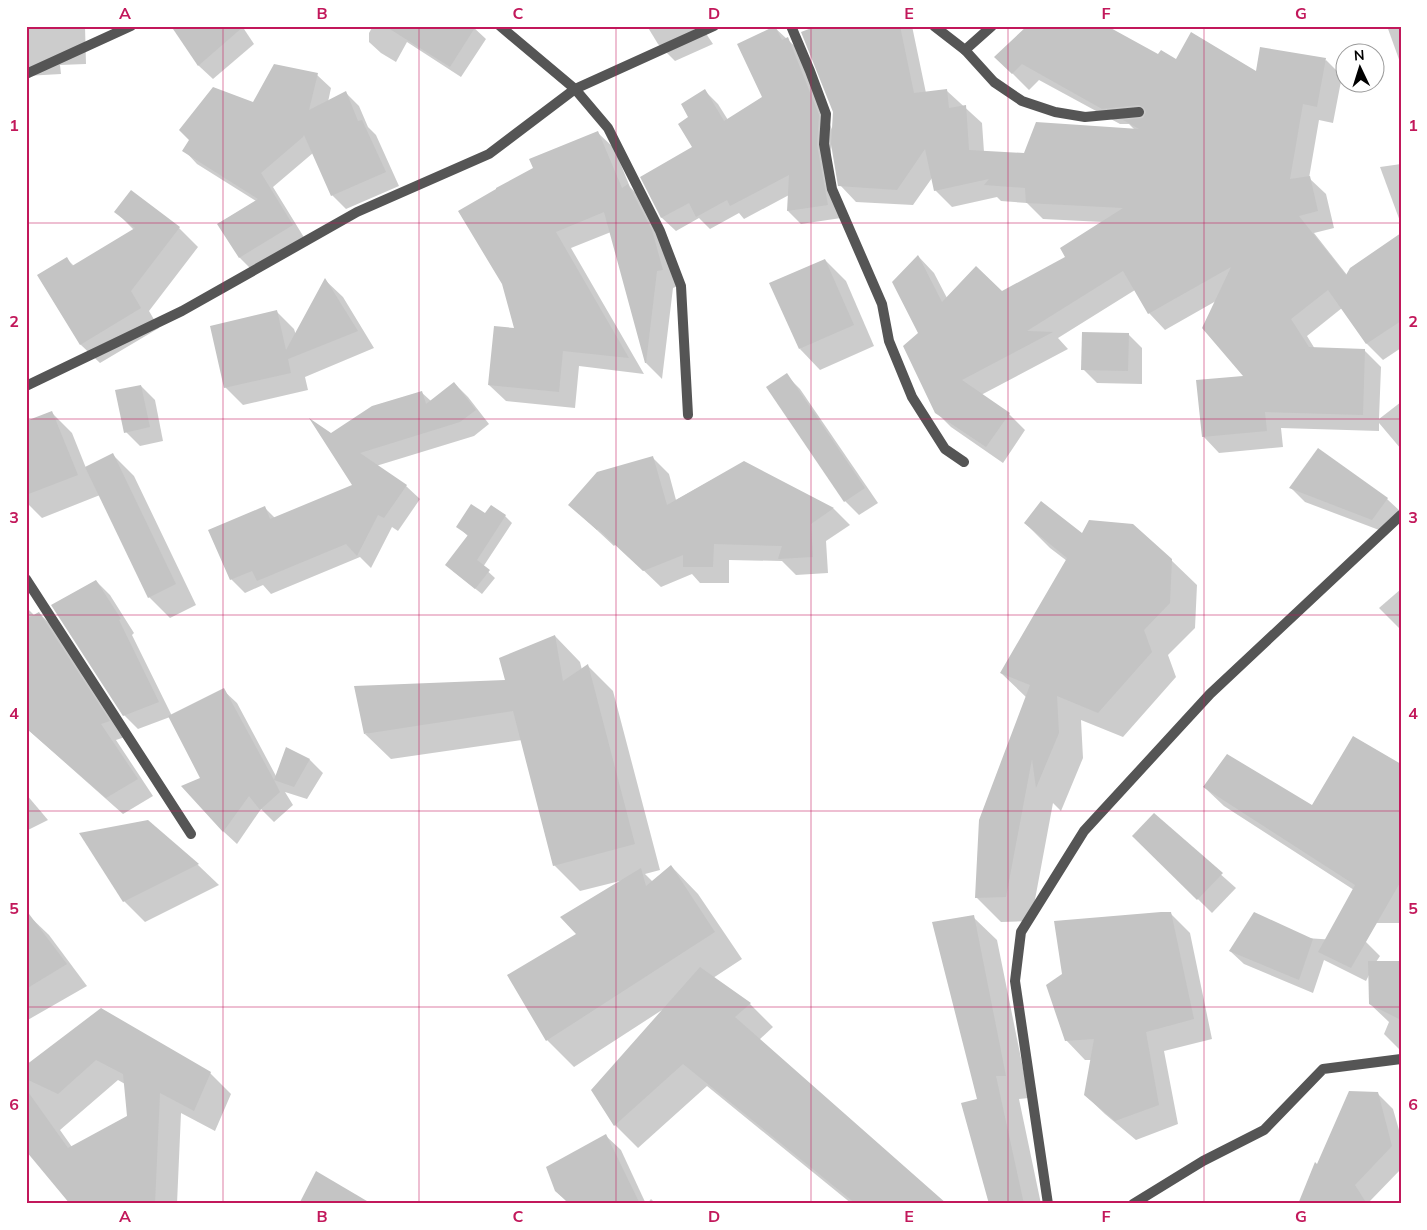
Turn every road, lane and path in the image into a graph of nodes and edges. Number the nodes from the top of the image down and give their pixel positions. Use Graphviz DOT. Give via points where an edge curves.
graph roads {
  1 [pos="131,26"];
  2 [pos="500,26"];
  3 [pos="714,26"];
  4 [pos="791,26"];
  5 [pos="934,26"];
  6 [pos="992,26"];
  7 [pos="965,50"];
  8 [pos="26,74"];
  9 [pos="575,88"];
  10 [pos="1139,112"];
  11 [pos="26,386"];
  12 [pos="688,415"];
  13 [pos="964,462"];
  14 [pos="1401,514"];
  15 [pos="26,579"];
  16 [pos="191,834"];
  17 [pos="1401,1059"];
  18 [pos="1048,1204"];
  19 [pos="1133,1204"];
  1 -- 8 [label="street"];
  2 -- 9 [label="street"];
  3 -- 9 [label="street"];
  4 -- 13 [label="street" via="826,114 824,144 832,190 882,304 889,341 912,397 945,449"];
  5 -- 7 [label="street"];
  6 -- 7 [label="street"];
  7 -- 10 [label="street" via="994,82 1022,102 1085,117"];
  9 -- 11 [label="street" via="489,154 357,212 182,311"];
  9 -- 12 [label="street" via="608,128 660,231 680,286"];
  14 -- 18 [label="street" via="1210,694 1084,831 1021,932 1015,981"];
  15 -- 16 [label="street"];
  17 -- 19 [label="street" via="1323,1069 1264,1130 1203,1161"];
}
